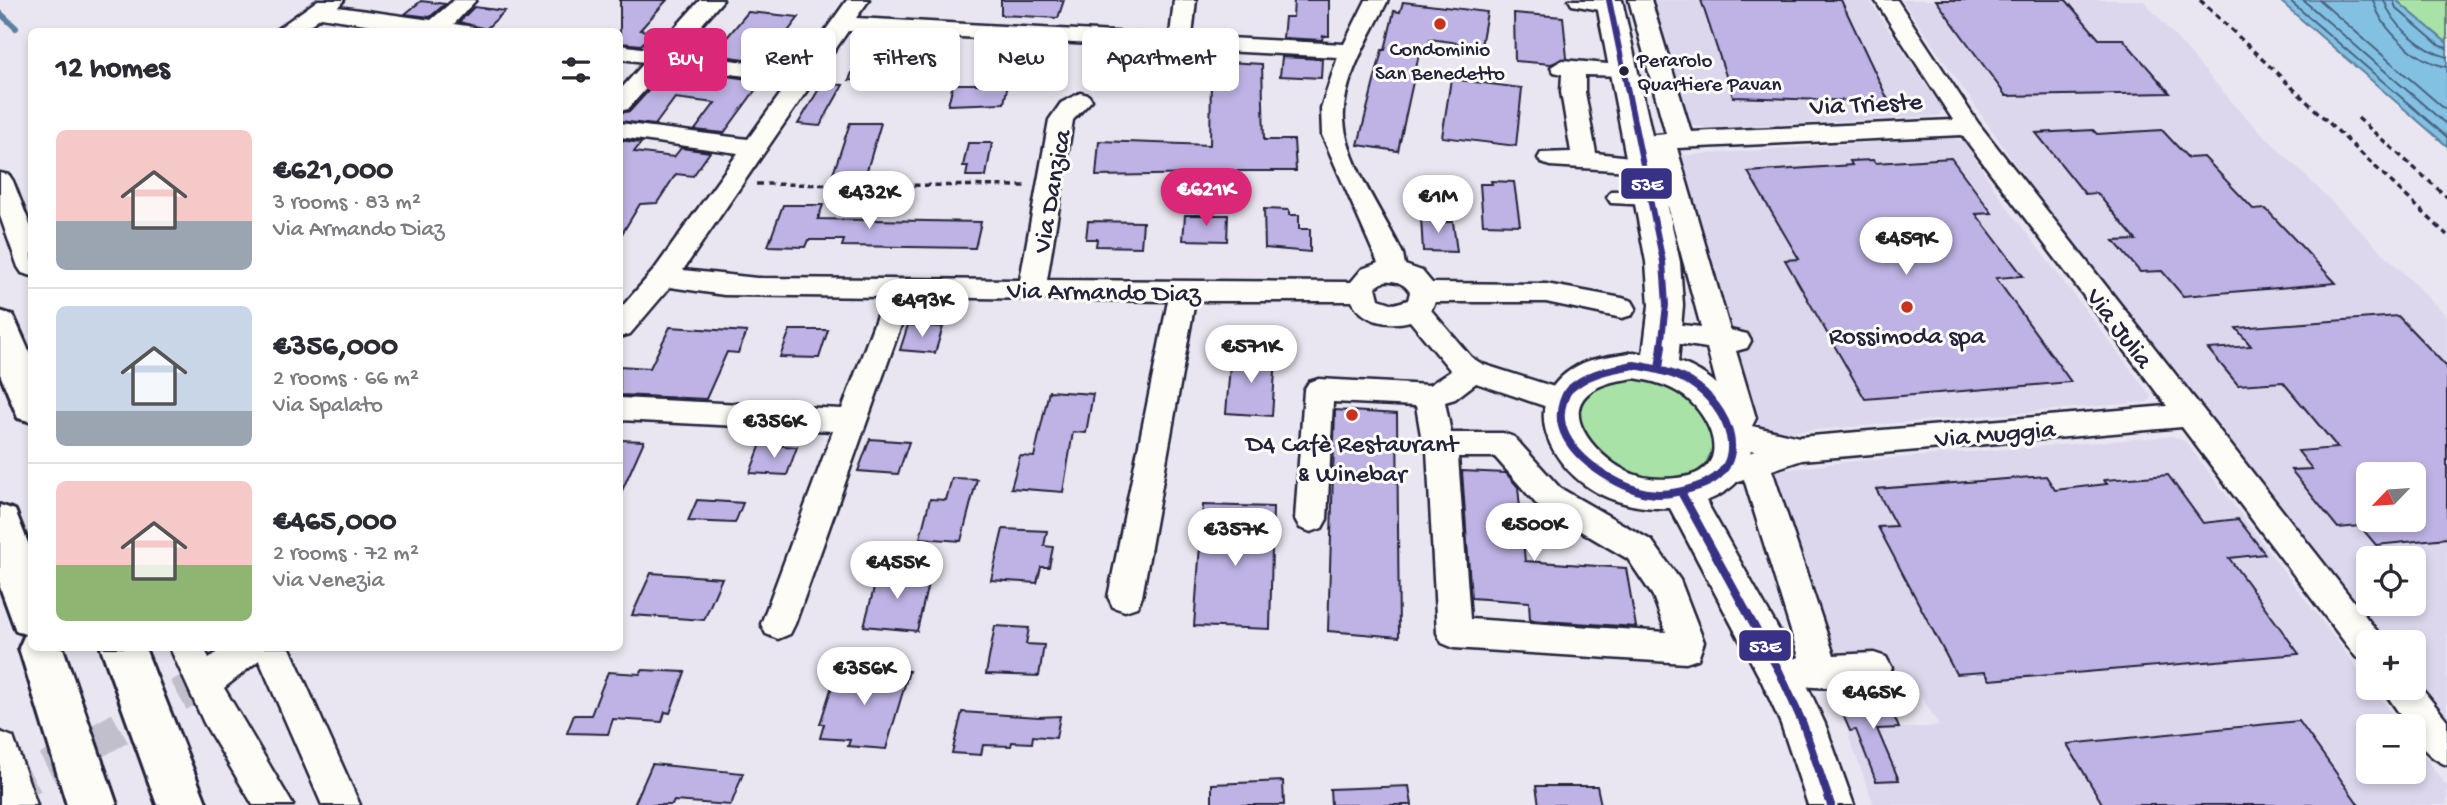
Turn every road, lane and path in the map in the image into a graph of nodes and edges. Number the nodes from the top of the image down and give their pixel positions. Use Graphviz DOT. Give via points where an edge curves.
graph roads {
  1 [pos="712,0"];
  2 [pos="858,0"];
  3 [pos="1185,0"];
  4 [pos="1377,0"];
  5 [pos="1580,0"];
  6 [pos="1886,0"];
  7 [pos="2200,0"];
  8 [pos="466,1"];
  9 [pos="1620,2"];
  10 [pos="324,5"];
  11 [pos="842,24"];
  12 [pos="290,28"];
  13 [pos="429,28"];
  14 [pos="435,28"];
  15 [pos="687,28"];
  16 [pos="1182,28"];
  17 [pos="836,32"];
  18 [pos="1082,36"];
  19 [pos="1239,44"];
  20 [pos="1352,51"];
  21 [pos="623,52"];
  22 [pos="644,56"];
  23 [pos="1623,71"];
  24 [pos="644,77"];
  25 [pos="794,91"];
  26 [pos="1080,100"];
  27 [pos="623,101"];
  28 [pos="2358,118"];
  29 [pos="1969,127"];
  30 [pos="623,130"];
  31 [pos="754,147"];
  32 [pos="1659,147"];
  33 [pos="1584,153"];
  34 [pos="1550,158"];
  35 [pos="0,181"];
  36 [pos="745,184"];
  37 [pos="1039,186"];
  38 [pos="1620,197"];
  39 [pos="2447,197"];
  40 [pos="1673,198"];
  41 [pos="2447,235"];
  42 [pos="28,256"];
  43 [pos="1393,271"];
  44 [pos="664,276"];
  45 [pos="901,287"];
  46 [pos="1032,290"];
  47 [pos="1361,291"];
  48 [pos="1183,293"];
  49 [pos="1420,301"];
  50 [pos="1622,308"];
  51 [pos="0,324"];
  52 [pos="623,324"];
  53 [pos="1664,333"];
  54 [pos="1729,341"];
  55 [pos="1659,369"];
  56 [pos="1472,370"];
  57 [pos="1429,396"];
  58 [pos="28,398"];
  59 [pos="1562,401"];
  60 [pos="623,409"];
  61 [pos="2188,415"];
  62 [pos="854,421"];
  63 [pos="1732,429"];
  64 [pos="1442,445"];
  65 [pos="1801,448"];
  66 [pos="1738,469"];
  67 [pos="1682,494"];
  68 [pos="1311,519"];
  69 [pos="0,522"];
  70 [pos="1125,597"];
  71 [pos="28,606"];
  72 [pos="778,624"];
  73 [pos="2356,631"];
  74 [pos="42,651"];
  75 [pos="123,651"];
  76 [pos="188,651"];
  77 [pos="245,651"];
  78 [pos="273,651"];
  79 [pos="1874,668"];
  80 [pos="1801,672"];
  81 [pos="213,676"];
  82 [pos="2409,700"];
  83 [pos="0,748"];
  84 [pos="2447,748"];
  85 [pos="7,798"];
  86 [pos="92,805"];
  87 [pos="182,805"];
  88 [pos="274,805"];
  89 [pos="341,805"];
  90 [pos="1831,805"];
  1 -- 15 [label="street"];
  2 -- 11 [label="street"];
  3 -- 16 [label="street"];
  4 -- 20 [label="street"];
  5 -- 9 [label="street"];
  6 -- 29 [label="street, Via Julia"];
  7 -- 41 [label="path"];
  8 -- 14 [label="street"];
  9 -- 23 [label="main road"];
  9 -- 32 [label="street" via="1678,133"];
  10 -- 12 [label="street"];
  10 -- 13 [label="street"];
  11 -- 17 [label="street"];
  11 -- 18 [label="street"];
  19 -- 20 [label="street"];
  20 -- 43 [label="street" via="1332,124 1343,158 1390,254"];
  21 -- 22 [label="street"];
  23 -- 32 [label="main road"];
  23 -- 33 [label="street" via="1568,68"];
  24 -- 27 [label="street"];
  25 -- 31 [label="street"];
  26 -- 46 [label="street, Via Danzica" via="1061,120"];
  28 -- 39 [label="path"];
  29 -- 32 [label="street, Via Trieste"];
  29 -- 61 [label="street, Via Julia"];
  30 -- 31 [label="street"];
  31 -- 44 [label="street"];
  32 -- 34 [label="street, Via Trieste"];
  32 -- 40 [label="main road"];
  35 -- 42 [label="street"];
  36 -- 37 [label="path"];
  38 -- 40 [label="street"];
  40 -- 53 [label="main road" via="1663,262"];
  40 -- 54 [label="street"];
  43 -- 47 [label="street" via="1367,278"];
  43 -- 49 [label="street" via="1411,276"];
  44 -- 45 [label="street, Via Armando Diaz" via="724,286"];
  44 -- 52 [label="street"];
  45 -- 46 [label="street, Via Armando Diaz"];
  45 -- 62 [label="street"];
  46 -- 48 [label="street, Via Armando Diaz"];
  47 -- 48 [label="street, Via Armando Diaz"];
  47 -- 49 [label="street" via="1368,305 1386,313"];
  48 -- 70 [label="street"];
  49 -- 50 [label="street" via="1546,293"];
  49 -- 56 [label="street" via="1461,364"];
  51 -- 58 [label="highway"];
  53 -- 54 [label="street"];
  53 -- 55 [label="main road"];
  54 -- 63 [label="street" via="1741,418"];
  55 -- 59 [label="main road" via="1609,367 1588,374"];
  55 -- 63 [label="main road" via="1697,386 1725,413"];
  56 -- 57 [label="street" via="1445,391"];
  56 -- 59 [label="street"];
  57 -- 64 [label="street" via="1437,440"];
  57 -- 68 [label="street" via="1319,390"];
  59 -- 67 [label="main road" via="1559,420 1579,460 1626,488"];
  60 -- 62 [label="street"];
  61 -- 65 [label="street, Via Muggia"];
  61 -- 73 [label="street, Via Julia"];
  62 -- 72 [label="street"];
  63 -- 65 [label="street, Via Muggia" via="1747,438"];
  63 -- 66 [label="main road"];
  64 -- 64 [label="street" via="1454,633 1686,648 1668,590 1640,550 1549,497 1503,445"];
  65 -- 66 [label="street, Via Muggia"];
  66 -- 67 [label="main road"];
  66 -- 80 [label="street"];
  67 -- 80 [label="main road"];
  69 -- 71 [label="highway"];
  74 -- 86 [label="highway"];
  75 -- 87 [label="highway"];
  76 -- 88 [label="street" via="217,712"];
  77 -- 81 [label="street"];
  78 -- 89 [label="street"];
  79 -- 80 [label="street"];
  80 -- 90 [label="main road" via="1803,724"];
  82 -- 84 [label="street"];
  83 -- 85 [label="street"];
}
